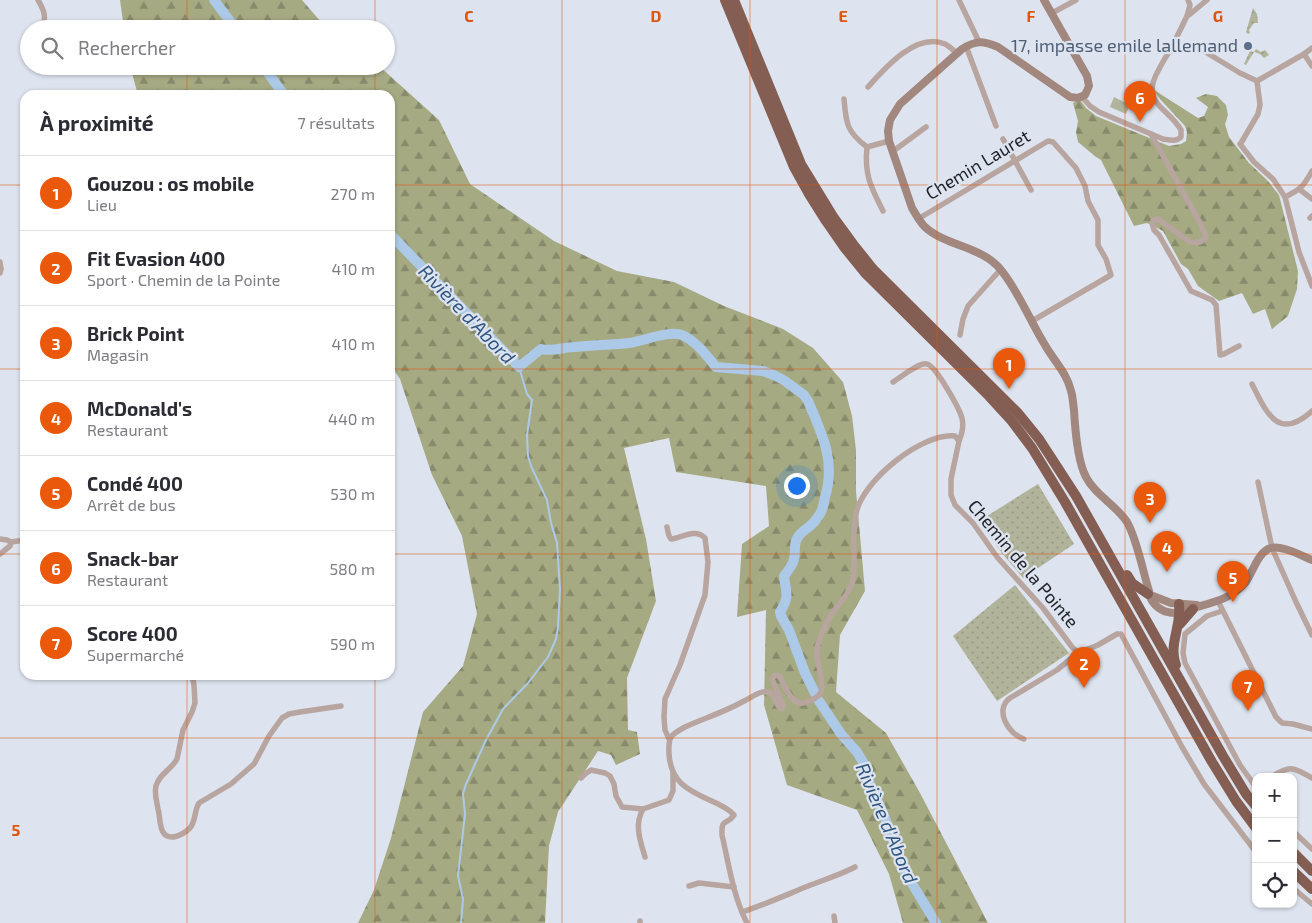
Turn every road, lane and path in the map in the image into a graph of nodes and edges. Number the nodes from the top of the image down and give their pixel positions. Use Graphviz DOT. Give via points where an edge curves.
graph roads {
  1 [pos="38,0"];
  2 [pos="725,0"];
  3 [pos="734,0"];
  4 [pos="959,0"];
  5 [pos="1044,0"];
  6 [pos="1076,0"];
  7 [pos="1188,0"];
  8 [pos="1207,0"];
  9 [pos="1052,13"];
  10 [pos="1187,16"];
  11 [pos="45,20"];
  12 [pos="979,42"];
  13 [pos="966,46"];
  14 [pos="1312,48"];
  15 [pos="1170,51"];
  16 [pos="957,53"];
  17 [pos="1304,54"];
  18 [pos="1312,66"];
  19 [pos="1257,81"];
  20 [pos="868,87"];
  21 [pos="1082,97"];
  22 [pos="844,99"];
  23 [pos="996,126"];
  24 [pos="926,127"];
  25 [pos="1151,134"];
  26 [pos="1002,139"];
  27 [pos="889,141"];
  28 [pos="867,147"];
  29 [pos="892,152"];
  30 [pos="1015,161"];
  31 [pos="1312,171"];
  32 [pos="1300,189"];
  33 [pos="1031,190"];
  34 [pos="1285,197"];
  35 [pos="1312,199"];
  36 [pos="883,211"];
  37 [pos="918,219"];
  38 [pos="0,262"];
  39 [pos="1000,269"];
  40 [pos="0,273"];
  41 [pos="1312,286"];
  42 [pos="1032,321"];
  43 [pos="960,335"];
  44 [pos="1239,346"];
  45 [pos="893,382"];
  46 [pos="1252,384"];
  47 [pos="1312,411"];
  48 [pos="959,441"];
  49 [pos="1258,482"];
  50 [pos="1076,496"];
  51 [pos="666,526"];
  52 [pos="0,539"];
  53 [pos="20,541"];
  54 [pos="11,542"];
  55 [pos="1272,548"];
  56 [pos="0,554"];
  57 [pos="1312,560"];
  58 [pos="1148,594"];
  59 [pos="1218,601"];
  60 [pos="1198,607"];
  61 [pos="1179,609"];
  62 [pos="1222,611"];
  63 [pos="1206,616"];
  64 [pos="1179,625"];
  65 [pos="1312,635"];
  66 [pos="1078,654"];
  67 [pos="193,680"];
  68 [pos="341,706"];
  69 [pos="1312,729"];
  70 [pos="669,739"];
  71 [pos="1024,740"];
  72 [pos="673,771"];
  73 [pos="1278,773"];
  74 [pos="581,778"];
  75 [pos="1237,778"];
  76 [pos="1312,778"];
  77 [pos="1252,782"];
  78 [pos="1252,800"];
  79 [pos="643,808"];
  80 [pos="1252,823"];
  81 [pos="1297,835"];
  82 [pos="1252,847"];
  83 [pos="1312,849"];
  84 [pos="1297,856"];
  85 [pos="645,857"];
  86 [pos="855,867"];
  87 [pos="1312,871"];
  88 [pos="1297,874"];
  89 [pos="688,886"];
  90 [pos="734,887"];
  91 [pos="1312,889"];
  92 [pos="1297,891"];
  93 [pos="1312,904"];
  94 [pos="742,912"];
  95 [pos="747,923"];
  1 -- 11 [label="street"];
  2 -- 80 [label="highway" via="794,167 826,221 866,274 989,396 1032,448 1212,762"];
  3 -- 50 [label="highway" via="801,164 834,218 873,269 1018,412"];
  4 -- 12 [label="street"];
  5 -- 9 [label="main road"];
  6 -- 9 [label="street"];
  7 -- 10 [label="street"];
  8 -- 10 [label="street"];
  9 -- 21 [label="main road" via="1087,76 1088,91"];
  10 -- 15 [label="street"];
  12 -- 13 [label="main road"];
  12 -- 21 [label="main road" via="998,47 1070,97"];
  13 -- 16 [label="main road"];
  13 -- 23 [label="street"];
  14 -- 17 [label="street"];
  15 -- 19 [label="street" via="1185,45 1200,48"];
  15 -- 25 [label="street" via="1153,80 1151,91 1155,101 1182,134 1173,141"];
  16 -- 20 [label="street" via="943,43 925,42 886,67"];
  16 -- 27 [label="main road" via="900,104 890,120"];
  17 -- 18 [label="street"];
  17 -- 19 [label="street"];
  19 -- 34 [label="street" via="1258,114 1240,144 1273,179"];
  21 -- 25 [label="street" via="1099,112"];
  22 -- 28 [label="street" via="849,130"];
  24 -- 29 [label="street"];
  25 -- 44 [label="street" via="1206,236 1201,242 1190,242 1158,219 1152,223 1154,230 1192,291 1216,305 1220,354"];
  26 -- 30 [label="street"];
  27 -- 28 [label="street"];
  27 -- 29 [label="main road"];
  28 -- 36 [label="street" via="866,169"];
  29 -- 37 [label="main road"];
  30 -- 33 [label="street"];
  30 -- 37 [label="street, Chemin Lauret"];
  30 -- 42 [label="street, Chemin Lauret" via="1050,141 1076,168 1097,216 1098,245 1111,273"];
  31 -- 32 [label="street"];
  32 -- 34 [label="street"];
  32 -- 35 [label="street"];
  34 -- 41 [label="street" via="1299,252"];
  37 -- 39 [label="main road" via="934,234 984,256"];
  38 -- 40 [label="street"];
  39 -- 42 [label="main road"];
  39 -- 43 [label="street" via="968,306"];
  42 -- 58 [label="main road" via="1065,374 1072,392 1086,478 1127,522"];
  45 -- 48 [label="street, Chemin de la Pointe" via="920,364 934,368 962,418"];
  46 -- 47 [label="street" via="1265,410 1280,423 1297,422"];
  48 -- 66 [label="street, Chemin de la Pointe" via="951,479 954,505 974,524 997,557 1044,608"];
  48 -- 70 [label="street" via="955,436 943,436 912,449 878,477 861,500 856,512 851,586 829,618 817,649 823,685 818,696 799,704 777,675 772,679 782,709 777,707 774,696 761,693 676,731"];
  49 -- 55 [label="street"];
  50 -- 58 [label="highway" via="1132,583"];
  50 -- 75 [label="highway"];
  51 -- 70 [label="street" via="671,539 694,533 703,535 708,562 705,595 665,699 665,730"];
  52 -- 54 [label="street"];
  53 -- 54 [label="street"];
  54 -- 56 [label="street"];
  55 -- 57 [label="main road" via="1286,549"];
  55 -- 59 [label="main road" via="1263,554 1241,586"];
  55 -- 65 [label="street"];
  58 -- 61 [label="main road" via="1160,609 1168,612"];
  59 -- 60 [label="main road"];
  59 -- 62 [label="street"];
  60 -- 61 [label="main road"];
  60 -- 63 [label="street"];
  60 -- 64 [label="highway"];
  61 -- 64 [label="highway"];
  62 -- 63 [label="street"];
  62 -- 69 [label="street" via="1276,718 1282,723"];
  63 -- 77 [label="street" via="1186,634 1184,662"];
  64 -- 75 [label="highway" via="1173,649 1178,670"];
  66 -- 71 [label="street" via="1004,703 1008,728"];
  66 -- 82 [label="street, Chemin de la Pointe" via="1121,634 1204,784"];
  67 -- 68 [label="street" via="194,708 183,730 177,759 158,779 156,786 161,826 167,836 188,830 199,803 231,784 254,764 282,718 289,714"];
  70 -- 72 [label="street"];
  72 -- 79 [label="street" via="673,791 669,800"];
  72 -- 90 [label="street" via="683,785 734,815 722,827"];
  73 -- 76 [label="street" via="1291,768"];
  74 -- 79 [label="street" via="591,770 605,773 613,779 622,807"];
  75 -- 78 [label="highway"];
  79 -- 85 [label="street" via="638,830"];
  81 -- 83 [label="street"];
  84 -- 87 [label="highway"];
  86 -- 94 [label="street"];
  88 -- 91 [label="highway"];
  89 -- 90 [label="street" via="699,883"];
  90 -- 94 [label="street"];
  92 -- 93 [label="street"];
  94 -- 95 [label="street"];
}
